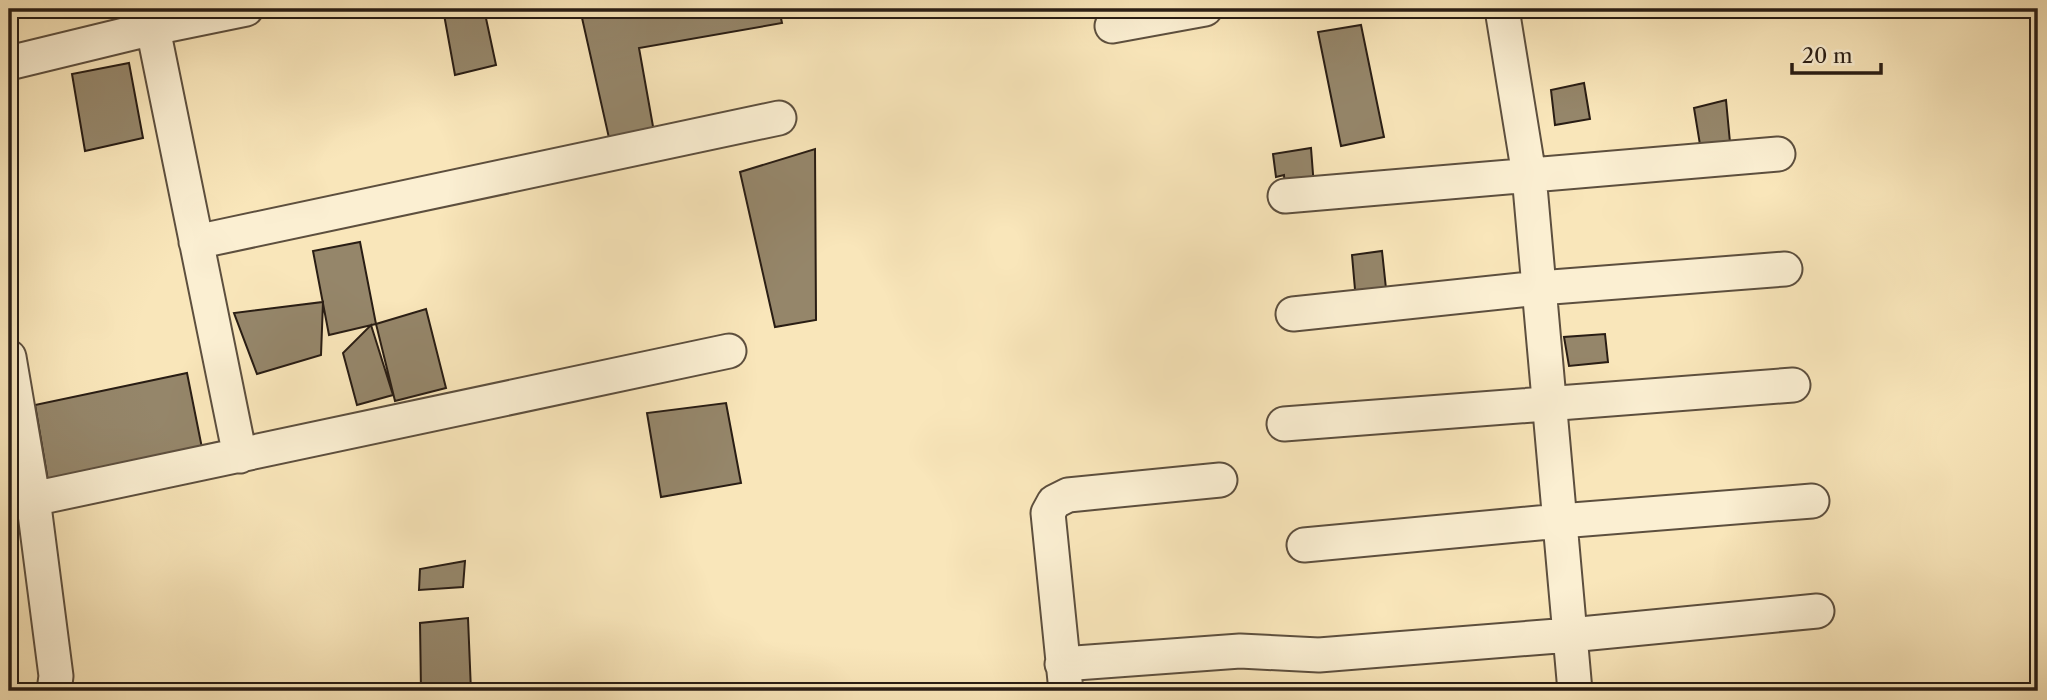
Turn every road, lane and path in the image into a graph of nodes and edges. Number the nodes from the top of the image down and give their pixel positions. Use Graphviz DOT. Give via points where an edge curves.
graph roads {
  1 [pos="246,9"];
  2 [pos="1205,9"];
  3 [pos="1502,9"];
  4 [pos="151,18"];
  5 [pos="1112,26"];
  6 [pos="9,63"];
  7 [pos="779,118"];
  8 [pos="1779,154"];
  9 [pos="1529,175"];
  10 [pos="1285,196"];
  11 [pos="196,242"];
  12 [pos="1785,269"];
  13 [pos="1539,288"];
  14 [pos="1293,314"];
  15 [pos="730,351"];
  16 [pos="9,358"];
  17 [pos="1793,385"];
  18 [pos="1549,404"];
  19 [pos="1284,424"];
  20 [pos="240,456"];
  21 [pos="1220,480"];
  22 [pos="21,501"];
  23 [pos="1812,501"];
  24 [pos="1560,521"];
  25 [pos="1304,545"];
  26 [pos="1817,611"];
  27 [pos="1570,635"];
  28 [pos="1064,678"];
  29 [pos="54,691"];
  30 [pos="1575,691"];
  1 -- 4 [label="street"];
  2 -- 5 [label="street"];
  3 -- 9 [label="street"];
  4 -- 6 [label="street"];
  4 -- 11 [label="street"];
  7 -- 11 [label="street"];
  8 -- 9 [label="street"];
  9 -- 10 [label="street"];
  9 -- 13 [label="street"];
  11 -- 20 [label="street"];
  12 -- 13 [label="street"];
  13 -- 14 [label="street"];
  13 -- 18 [label="street"];
  15 -- 20 [label="street"];
  16 -- 22 [label="street"];
  17 -- 18 [label="street"];
  18 -- 19 [label="street"];
  18 -- 24 [label="street"];
  20 -- 22 [label="street"];
  21 -- 28 [label="street" via="1068,495 1054,502 1048,513"];
  22 -- 29 [label="street" via="56,676"];
  23 -- 24 [label="street"];
  24 -- 25 [label="street"];
  24 -- 27 [label="street"];
  26 -- 27 [label="street"];
  27 -- 28 [label="street" via="1319,655 1240,652"];
  27 -- 30 [label="street"];
}
